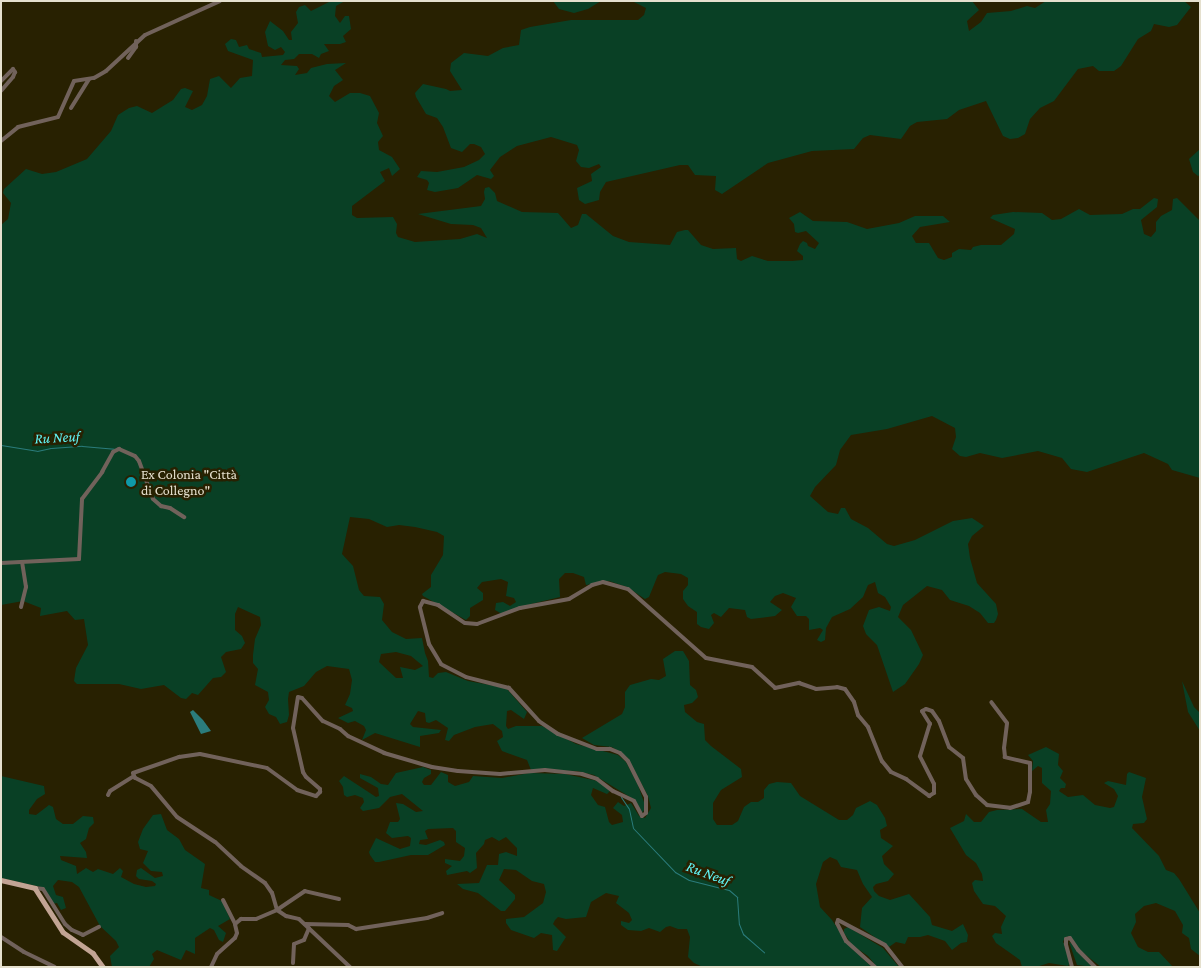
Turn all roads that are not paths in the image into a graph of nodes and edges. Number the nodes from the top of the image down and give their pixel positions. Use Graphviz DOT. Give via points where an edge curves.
graph roads {
  1 [pos="220,1"];
  2 [pos="136,41"];
  3 [pos="128,58"];
  4 [pos="89,79"];
  5 [pos="1,81"];
  6 [pos="1,91"];
  7 [pos="71,108"];
  8 [pos="1,141"];
  9 [pos="184,517"];
  10 [pos="1,563"];
  11 [pos="22,563"];
  12 [pos="20,607"];
  13 [pos="991,702"];
  14 [pos="134,776"];
  15 [pos="108,795"];
  16 [pos="1,880"];
  17 [pos="35,888"];
  18 [pos="339,899"];
  19 [pos="223,900"];
  20 [pos="277,910"];
  21 [pos="442,913"];
  22 [pos="235,924"];
  23 [pos="305,924"];
  24 [pos="99,927"];
  25 [pos="309,928"];
  26 [pos="1,937"];
  27 [pos="293,963"];
  28 [pos="55,967"];
  29 [pos="103,967"];
  30 [pos="211,967"];
  31 [pos="350,967"];
  32 [pos="875,967"];
  33 [pos="902,967"];
  34 [pos="1072,967"];
  35 [pos="1096,967"];
  1 -- 2 [label="street"];
  2 -- 3 [label="street" via="136,47"];
  2 -- 4 [label="street" via="106,71"];
  4 -- 7 [label="street"];
  4 -- 8 [label="street" via="74,81 58,117 18,127"];
  5 -- 6 [label="street" via="13,69 13,77"];
  9 -- 11 [label="street" via="153,499 139,461 119,449 112,452 82,499 79,559"];
  10 -- 11 [label="street"];
  11 -- 12 [label="street" via="26,587"];
  13 -- 14 [label="street" via="1008,723 1005,757 1030,763 1030,797 1021,806 987,805 976,795 966,779 963,758 949,748 940,721 932,711 922,711 930,724 920,756 934,784 934,793 929,796 891,772 882,761 868,727 858,715 846,689 816,689 799,683 776,688 752,667 706,658 628,589 603,582 569,599 520,608 477,624 465,623 431,602 420,602 429,644 441,664 473,680 509,688 539,722 558,734 597,749 620,753 628,760 646,797 646,813 642,816 634,801 596,778 582,774 545,770 500,774 432,767 384,752 323,721 298,697 293,728 303,772 320,789 316,796 297,790 267,768 200,754 137,770"];
  14 -- 15 [label="street"];
  14 -- 20 [label="street" via="151,786 177,817 215,842 264,883 272,893"];
  16 -- 17 [label="main road"];
  17 -- 24 [label="street" via="43,889 72,930 82,935"];
  17 -- 29 [label="main road" via="63,932 92,953"];
  18 -- 20 [label="street" via="305,891"];
  19 -- 22 [label="street"];
  20 -- 22 [label="street" via="256,919 240,919"];
  20 -- 23 [label="street"];
  21 -- 23 [label="street" via="356,929"];
  22 -- 30 [label="street" via="236,935 217,954"];
  23 -- 25 [label="street"];
  25 -- 27 [label="street" via="304,940 294,944"];
  25 -- 31 [label="street"];
  26 -- 28 [label="street"];
  32 -- 33 [label="street" via="846,941 838,920 885,946"];
  34 -- 35 [label="street" via="1066,944 1066,939 1070,938"];
}
